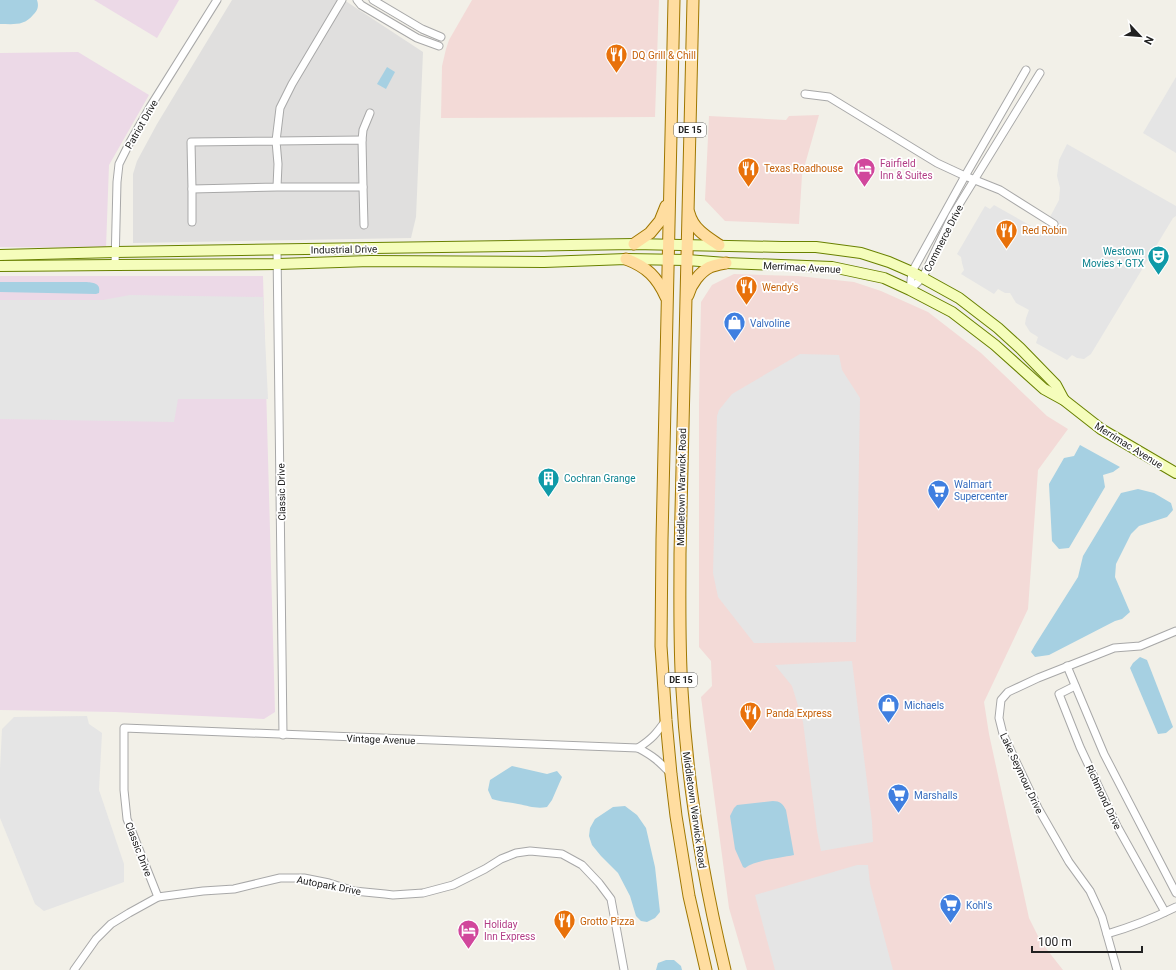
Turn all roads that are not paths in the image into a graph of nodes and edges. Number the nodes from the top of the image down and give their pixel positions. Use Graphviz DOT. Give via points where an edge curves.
graph roads {
  1 [pos="217,0"];
  2 [pos="342,0"];
  3 [pos="357,0"];
  4 [pos="373,0"];
  5 [pos="674,0"];
  6 [pos="693,0"];
  7 [pos="442,37"];
  8 [pos="439,46"];
  9 [pos="1026,70"];
  10 [pos="1040,73"];
  11 [pos="805,94"];
  12 [pos="370,113"];
  13 [pos="362,140"];
  14 [pos="276,141"];
  15 [pos="965,176"];
  16 [pos="974,180"];
  17 [pos="277,187"];
  18 [pos="363,187"];
  19 [pos="192,189"];
  20 [pos="669,198"];
  21 [pos="688,210"];
  22 [pos="192,222"];
  23 [pos="1054,224"];
  24 [pos="364,225"];
  25 [pos="634,244"];
  26 [pos="668,244"];
  27 [pos="688,245"];
  28 [pos="719,246"];
  29 [pos="278,250"];
  30 [pos="116,252"];
  31 [pos="0,255"];
  32 [pos="626,260"];
  33 [pos="668,260"];
  34 [pos="687,260"];
  35 [pos="726,263"];
  36 [pos="278,264"];
  37 [pos="115,265"];
  38 [pos="0,266"];
  39 [pos="912,272"];
  40 [pos="923,277"];
  41 [pos="910,290"];
  42 [pos="667,299"];
  43 [pos="686,303"];
  44 [pos="1064,400"];
  45 [pos="1176,473"];
  46 [pos="1176,631"];
  47 [pos="1067,666"];
  48 [pos="1075,686"];
  49 [pos="666,720"];
  50 [pos="124,728"];
  51 [pos="283,735"];
  52 [pos="638,748"];
  53 [pos="670,774"];
  54 [pos="1176,893"];
  55 [pos="158,897"];
  56 [pos="1176,906"];
  57 [pos="1165,912"];
  58 [pos="1107,934"];
  59 [pos="74,970"];
  60 [pos="624,970"];
  61 [pos="706,970"];
  62 [pos="725,970"];
  63 [pos="1116,970"];
  1 -- 30 [label="street, Patriot Drive" via="150,107 119,164"];
  2 -- 14 [label="street" via="286,93 280,108"];
  3 -- 8 [label="street" via="417,38"];
  4 -- 7 [label="street" via="422,29"];
  5 -- 20 [label="main road, Middletown Warwick Road / DE 15"];
  6 -- 21 [label="main road, Middletown Warwick Road / DE 15"];
  9 -- 15 [label="street, Commerce Drive"];
  10 -- 16 [label="street, Commerce Drive"];
  11 -- 15 [label="street" via="829,97 937,163"];
  12 -- 13 [label="street"];
  13 -- 14 [label="street"];
  13 -- 18 [label="street"];
  14 -- 17 [label="street"];
  14 -- 19 [label="street" via="191,142"];
  15 -- 16 [label="street"];
  15 -- 39 [label="street, Commerce Drive"];
  16 -- 23 [label="street" via="1000,190"];
  16 -- 40 [label="street, Commerce Drive" via="952,216"];
  17 -- 18 [label="street"];
  17 -- 19 [label="street"];
  18 -- 24 [label="street"];
  19 -- 22 [label="street"];
  20 -- 25 [label="main road" via="660,221 650,233"];
  20 -- 26 [label="main road, Middletown Warwick Road / DE 15"];
  21 -- 27 [label="main road, Middletown Warwick Road / DE 15"];
  21 -- 28 [label="main road" via="691,221 698,230"];
  25 -- 26 [label="street, Industrial Drive"];
  25 -- 29 [label="street, Industrial Drive"];
  26 -- 27 [label="street, Industrial Drive"];
  26 -- 33 [label="main road, Middletown Warwick Road / DE 15"];
  27 -- 28 [label="street, Merrimac Avenue"];
  27 -- 34 [label="main road, Middletown Warwick Road / DE 15"];
  28 -- 39 [label="street, Merrimac Avenue" via="816,247 861,253"];
  29 -- 30 [label="street, Industrial Drive"];
  29 -- 36 [label="street, Classic Drive"];
  30 -- 31 [label="street, Industrial Drive"];
  30 -- 37 [label="street, Patriot Drive"];
  32 -- 33 [label="street, Industrial Drive"];
  32 -- 36 [label="street, Industrial Drive"];
  32 -- 42 [label="main road" via="639,264 653,276 661,285"];
  33 -- 34 [label="street, Merrimac Avenue"];
  33 -- 42 [label="main road, Middletown Warwick Road / DE 15"];
  34 -- 35 [label="street, Merrimac Avenue"];
  34 -- 43 [label="main road, Middletown Warwick Road / DE 15"];
  35 -- 41 [label="street, Merrimac Avenue" via="832,267 884,278"];
  35 -- 43 [label="main road" via="709,268 697,278"];
  36 -- 37 [label="street, Industrial Drive"];
  36 -- 51 [label="street, Classic Drive"];
  37 -- 38 [label="street, Industrial Drive"];
  39 -- 40 [label="street, Merrimac Avenue"];
  39 -- 41 [label="street, Commerce Drive"];
  40 -- 41 [label="street, Commerce Drive"];
  40 -- 44 [label="street, Merrimac Avenue" via="959,298 998,328 1056,385"];
  41 -- 44 [label="street, Merrimac Avenue" via="952,312 1044,388"];
  42 -- 49 [label="main road, Middletown Warwick Road / DE 15" via="661,579 661,646"];
  43 -- 62 [label="main road, Middletown Warwick Road / DE 15" via="680,554 682,690 688,766 701,856"];
  44 -- 45 [label="street, Merrimac Avenue" via="1101,429"];
  46 -- 47 [label="street, Lake Seymour Drive" via="1140,646 1114,648"];
  47 -- 48 [label="street, Richmond Drive"];
  47 -- 58 [label="street, Lake Seymour Drive" via="1008,692 1001,700 999,718 1003,734 1038,808 1069,862 1090,891"];
  48 -- 54 [label="street, Richmond Drive" via="1104,754"];
  48 -- 57 [label="street, Richmond Drive" via="1059,694 1080,747 1117,826"];
  49 -- 52 [label="street" via="657,734"];
  49 -- 53 [label="main road, Middletown Warwick Road / DE 15"];
  50 -- 51 [label="street, Vintage Avenue"];
  50 -- 55 [label="street, Classic Drive" via="124,790 127,819"];
  51 -- 52 [label="street, Vintage Avenue"];
  52 -- 53 [label="street, Vintage Avenue" via="662,763"];
  53 -- 61 [label="main road, Middletown Warwick Road / DE 15" via="684,868"];
  55 -- 59 [label="street, Autopark Drive" via="111,924 96,939"];
  55 -- 60 [label="street, Autopark Drive" via="234,889 280,878 304,878 377,894 423,893 453,885 516,853 530,851 562,854 582,865 611,899"];
  56 -- 57 [label="street"];
  57 -- 58 [label="street"];
  58 -- 63 [label="street, Lake Seymour Drive"];
}
